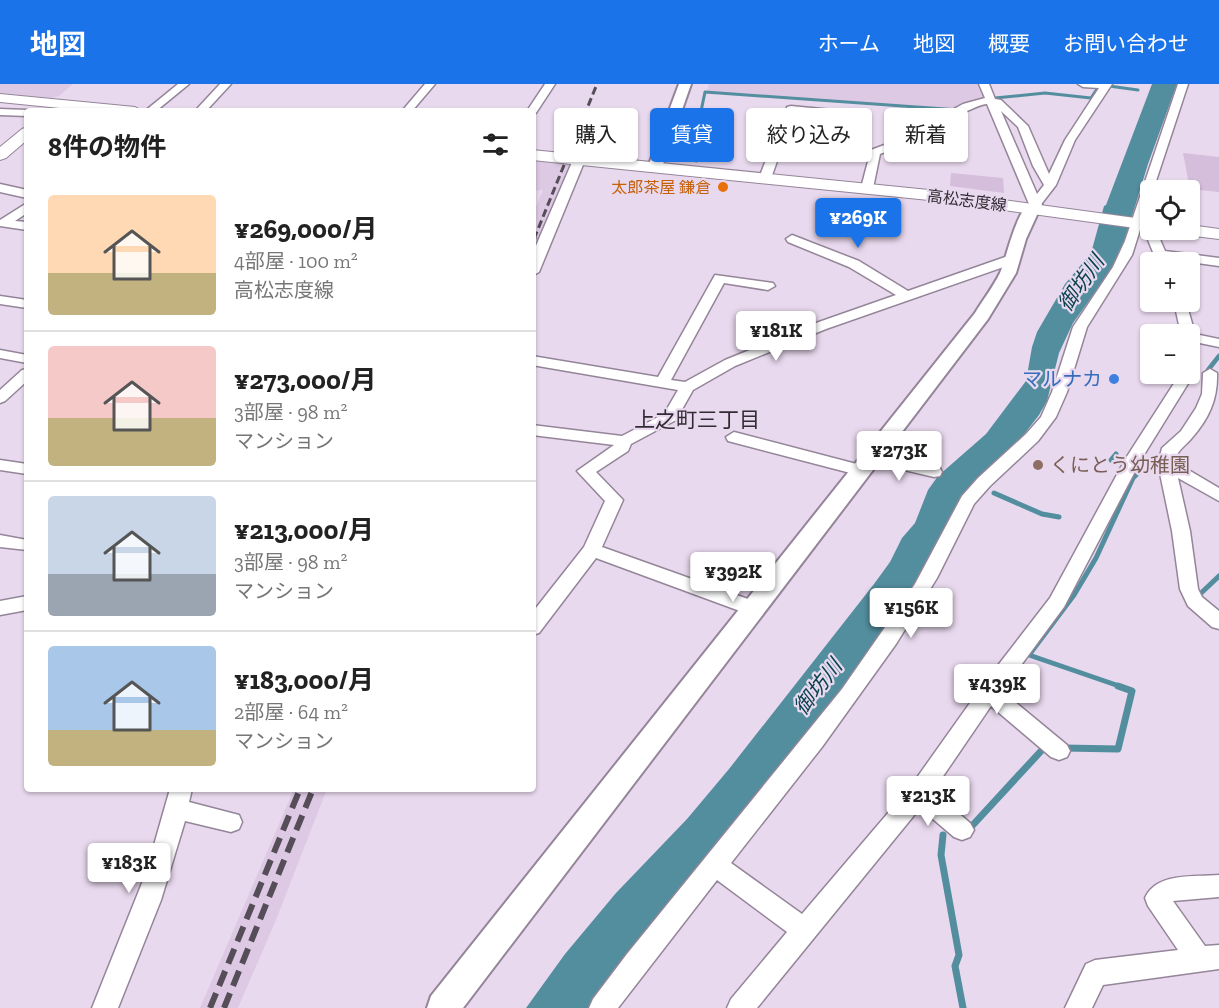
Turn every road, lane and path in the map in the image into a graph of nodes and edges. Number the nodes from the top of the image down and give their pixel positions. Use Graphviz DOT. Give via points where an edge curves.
graph roads {
  1 [pos="183,84"];
  2 [pos="226,84"];
  3 [pos="430,84"];
  4 [pos="550,84"];
  5 [pos="685,84"];
  6 [pos="984,84"];
  7 [pos="1083,84"];
  8 [pos="1183,84"];
  9 [pos="1106,85"];
  10 [pos="75,89"];
  11 [pos="0,98"];
  12 [pos="991,100"];
  13 [pos="0,103"];
  14 [pos="55,107"];
  15 [pos="75,108"];
  16 [pos="154,108"];
  17 [pos="203,108"];
  18 [pos="410,108"];
  19 [pos="534,108"];
  20 [pos="964,108"];
  21 [pos="0,112"];
  22 [pos="24,113"];
  23 [pos="782,132"];
  24 [pos="24,135"];
  25 [pos="884,149"];
  26 [pos="536,150"];
  27 [pos="0,155"];
  28 [pos="536,155"];
  29 [pos="554,157"];
  30 [pos="578,162"];
  31 [pos="618,162"];
  32 [pos="771,162"];
  33 [pos="656,164"];
  34 [pos="766,175"];
  35 [pos="1154,180"];
  36 [pos="868,185"];
  37 [pos="1050,185"];
  38 [pos="0,188"];
  39 [pos="24,193"];
  40 [pos="1034,206"];
  41 [pos="24,209"];
  42 [pos="1140,221"];
  43 [pos="1140,224"];
  44 [pos="1200,225"];
  45 [pos="24,226"];
  46 [pos="1219,228"];
  47 [pos="1200,232"];
  48 [pos="1219,234"];
  49 [pos="792,239"];
  50 [pos="1013,259"];
  51 [pos="1200,261"];
  52 [pos="536,262"];
  53 [pos="1219,262"];
  54 [pos="768,286"];
  55 [pos="906,296"];
  56 [pos="0,300"];
  57 [pos="24,304"];
  58 [pos="1200,339"];
  59 [pos="1219,343"];
  60 [pos="0,354"];
  61 [pos="24,358"];
  62 [pos="536,361"];
  63 [pos="1200,372"];
  64 [pos="1215,375"];
  65 [pos="24,376"];
  66 [pos="663,381"];
  67 [pos="1180,384"];
  68 [pos="687,387"];
  69 [pos="0,398"];
  70 [pos="536,430"];
  71 [pos="1149,433"];
  72 [pos="734,437"];
  73 [pos="624,441"];
  74 [pos="1172,447"];
  75 [pos="867,464"];
  76 [pos="1166,464"];
  77 [pos="0,465"];
  78 [pos="24,469"];
  79 [pos="934,472"];
  80 [pos="1219,495"];
  81 [pos="0,541"];
  82 [pos="24,545"];
  83 [pos="592,550"];
  84 [pos="24,604"];
  85 [pos="0,608"];
  86 [pos="755,609"];
  87 [pos="536,618"];
  88 [pos="1219,622"];
  89 [pos="989,692"];
  90 [pos="1059,751"];
  91 [pos="919,793"];
  92 [pos="179,799"];
  93 [pos="231,822"];
  94 [pos="963,830"];
  95 [pos="715,865"];
  96 [pos="1219,886"];
  97 [pos="805,931"];
  98 [pos="1208,957"];
  99 [pos="105,1008"];
  100 [pos="443,1008"];
  101 [pos="602,1008"];
  102 [pos="740,1008"];
  103 [pos="1078,1008"];
  1 -- 16 [label="street"];
  2 -- 17 [label="street"];
  3 -- 18 [label="street"];
  4 -- 19 [label="street"];
  5 -- 33 [label="street"];
  6 -- 12 [label="street"];
  7 -- 9 [label="street"];
  8 -- 35 [label="street"];
  9 -- 37 [label="street" via="1070,141"];
  10 -- 14 [label="main road"];
  11 -- 14 [label="main road"];
  12 -- 20 [label="street"];
  12 -- 37 [label="street" via="1023,126"];
  12 -- 40 [label="street"];
  13 -- 14 [label="main road"];
  14 -- 15 [label="main road"];
  21 -- 22 [label="street"];
  23 -- 23 [label="street" via="792,105 849,114 846,138"];
  24 -- 27 [label="main road"];
  25 -- 36 [label="street" via="875,152"];
  26 -- 33 [label="main road, 高松志度線"];
  28 -- 29 [label="main road, 高松志度線"];
  30 -- 52 [label="street"];
  31 -- 33 [label="main road, 高松志度線"];
  32 -- 34 [label="street"];
  33 -- 34 [label="main road, 高松志度線"];
  34 -- 36 [label="main road, 高松志度線"];
  36 -- 40 [label="main road, 高松志度線"];
  37 -- 40 [label="street"];
  38 -- 39 [label="street"];
  40 -- 42 [label="main road, 高松志度線"];
  40 -- 50 [label="street"];
  41 -- 45 [label="street" via="4,223"];
  43 -- 95 [label="street" via="1123,264 1080,326 1058,399 1041,428 969,499 934,569 881,650"];
  44 -- 46 [label="main road"];
  47 -- 48 [label="main road"];
  49 -- 55 [label="street" via="854,264"];
  50 -- 55 [label="street"];
  50 -- 75 [label="street" via="982,315"];
  51 -- 53 [label="street"];
  54 -- 66 [label="street" via="720,278"];
  55 -- 68 [label="street" via="730,363"];
  56 -- 57 [label="street"];
  58 -- 59 [label="street"];
  60 -- 61 [label="street"];
  62 -- 66 [label="street"];
  63 -- 64 [label="street"];
  64 -- 74 [label="street" via="1204,408 1187,434"];
  65 -- 69 [label="street"];
  66 -- 68 [label="street"];
  67 -- 71 [label="street"];
  68 -- 73 [label="street" via="670,417"];
  70 -- 73 [label="street"];
  71 -- 74 [label="street"];
  71 -- 89 [label="street" via="1057,602"];
  72 -- 75 [label="street"];
  73 -- 83 [label="street" via="622,447 585,471 614,500"];
  74 -- 76 [label="street"];
  75 -- 79 [label="street"];
  75 -- 86 [label="street"];
  76 -- 80 [label="street"];
  76 -- 88 [label="street" via="1182,531 1189,589 1195,601"];
  77 -- 78 [label="street"];
  81 -- 82 [label="street"];
  83 -- 86 [label="street"];
  83 -- 87 [label="street"];
  84 -- 85 [label="street"];
  86 -- 100 [label="street"];
  89 -- 90 [label="street"];
  89 -- 91 [label="street"];
  91 -- 94 [label="street"];
  91 -- 97 [label="street"];
  92 -- 93 [label="street"];
  92 -- 99 [label="street" via="142,922"];
  95 -- 97 [label="street"];
  95 -- 101 [label="street" via="645,948"];
  96 -- 98 [label="street" via="1168,890 1157,898"];
  97 -- 102 [label="street"];
  98 -- 103 [label="street" via="1095,973"];
}
